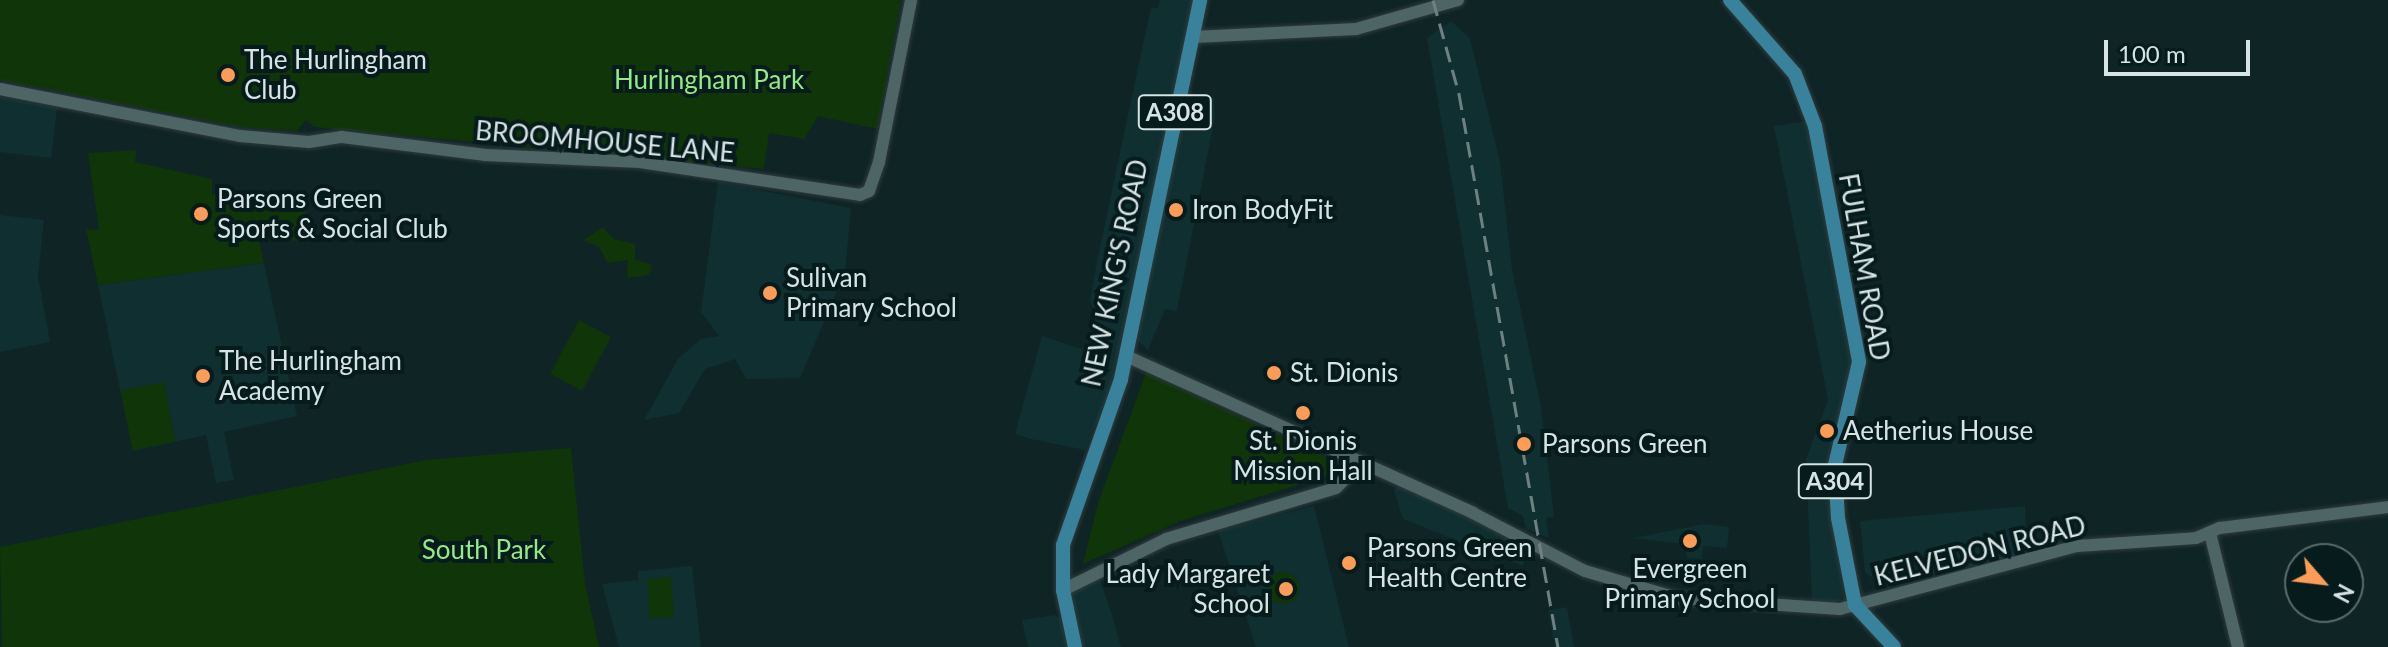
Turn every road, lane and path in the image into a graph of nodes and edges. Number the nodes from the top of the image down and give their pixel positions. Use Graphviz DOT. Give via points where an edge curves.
graph roads {
  1 [pos="911,0"];
  2 [pos="1200,0"];
  3 [pos="1458,0"];
  4 [pos="1730,0"];
  5 [pos="1194,37"];
  6 [pos="0,89"];
  7 [pos="1126,356"];
  8 [pos="1359,464"];
  9 [pos="2388,507"];
  10 [pos="2210,533"];
  11 [pos="1063,590"];
  12 [pos="1855,605"];
  13 [pos="1075,647"];
  14 [pos="1894,647"];
  15 [pos="2238,647"];
  1 -- 6 [label="street, BROOMHOUSE LANE" via="879,162 869,191 860,195 640,162 240,136"];
  2 -- 5 [label="main road, NEW KING'S ROAD / A308"];
  3 -- 5 [label="street" via="1356,29"];
  4 -- 12 [label="main road, FULHAM ROAD / A304" via="1795,74 1815,126 1859,362 1835,465 1838,518"];
  5 -- 7 [label="main road, NEW KING'S ROAD / A308" via="1166,144"];
  7 -- 8 [label="street"];
  7 -- 11 [label="main road, NEW KING'S ROAD / A308" via="1067,527"];
  8 -- 11 [label="street" via="1350,481 1336,488 1166,539"];
  8 -- 12 [label="street, KELVEDON ROAD" via="1610,581 1677,598 1781,609"];
  9 -- 10 [label="street, KELVEDON ROAD"];
  10 -- 12 [label="street, KELVEDON ROAD" via="2067,548"];
  10 -- 15 [label="street"];
  11 -- 13 [label="main road, NEW KING'S ROAD / A308"];
  12 -- 14 [label="main road"];
}
